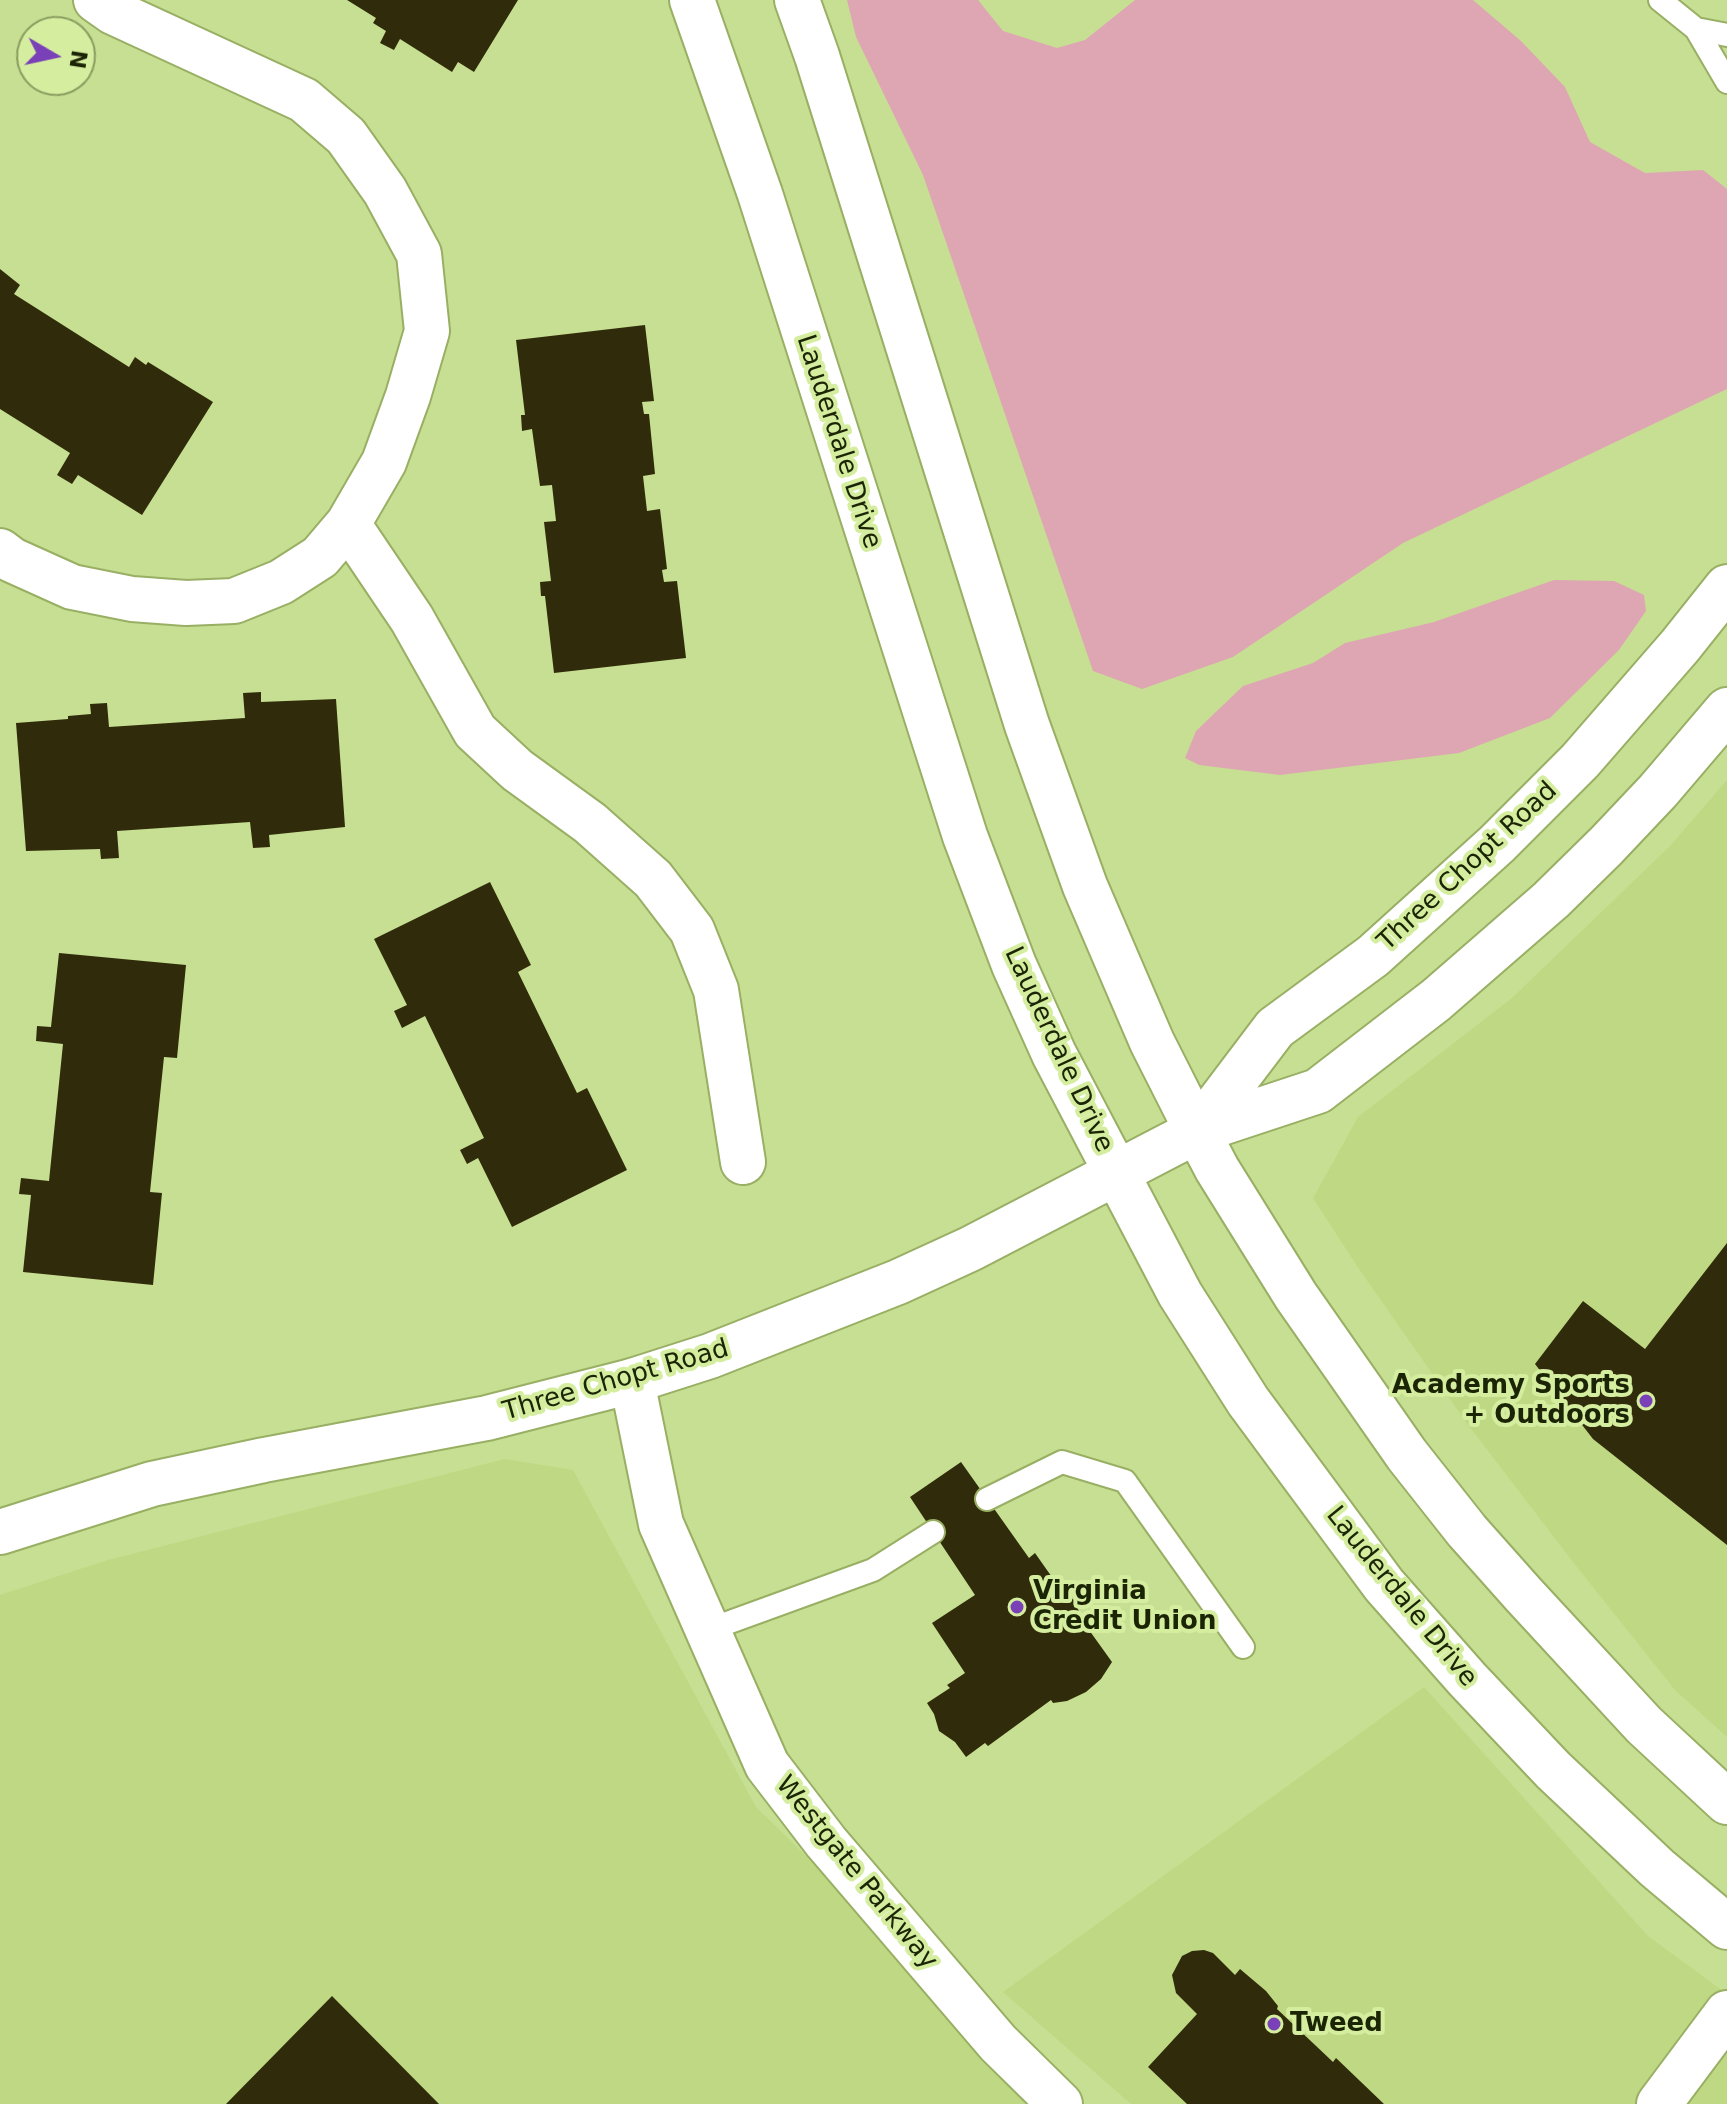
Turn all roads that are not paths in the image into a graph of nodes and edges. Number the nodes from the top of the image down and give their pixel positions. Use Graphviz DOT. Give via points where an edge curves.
graph roads {
  1 [pos="96,0"];
  2 [pos="692,0"];
  3 [pos="797,0"];
  4 [pos="1660,0"];
  5 [pos="1696,29"];
  6 [pos="1727,35"];
  7 [pos="1727,82"];
  8 [pos="348,524"];
  9 [pos="0,551"];
  10 [pos="1727,587"];
  11 [pos="1727,710"];
  12 [pos="1197,1131"];
  13 [pos="743,1162"];
  14 [pos="1116,1172"];
  15 [pos="632,1381"];
  16 [pos="987,1499"];
  17 [pos="0,1532"];
  18 [pos="933,1532"];
  19 [pos="708,1630"];
  20 [pos="1243,1647"];
  21 [pos="1727,1802"];
  22 [pos="1727,1927"];
  23 [pos="1727,2013"];
  24 [pos="1060,2104"];
  25 [pos="1659,2104"];
  1 -- 8 [label="main road" via="304,100 346,136 385,191 419,254 427,331 384,462"];
  2 -- 14 [label="main road, Lauderdale Drive" via="760,194 965,836 1014,965"];
  3 -- 12 [label="main road" via="1032,739 1085,886"];
  4 -- 5 [label="lane"];
  5 -- 6 [label="lane"];
  5 -- 7 [label="lane"];
  8 -- 9 [label="main road" via="320,557 281,582 234,601 132,599 72,587"];
  8 -- 13 [label="main road" via="412,619 475,731 653,879 692,930 716,990"];
  10 -- 12 [label="main road, Three Chopt Road" via="1580,761 1373,956 1275,1028"];
  11 -- 12 [label="main road, Three Chopt Road" via="1606,846 1436,1000 1318,1091"];
  12 -- 14 [label="main road, Three Chopt Road"];
  12 -- 21 [label="main road" via="1296,1296 1415,1466 1467,1531 1644,1725"];
  14 -- 15 [label="main road, Three Chopt Road" via="898,1282"];
  14 -- 22 [label="main road, Lauderdale Drive" via="1180,1294 1248,1401 1384,1585 1553,1770"];
  15 -- 17 [label="main road, Three Chopt Road" via="487,1418 152,1484"];
  15 -- 19 [label="main road, Westgate Parkway" via="661,1524"];
  16 -- 20 [label="lane" via="1062,1462 1125,1481"];
  18 -- 19 [label="lane" via="873,1570"];
  19 -- 24 [label="main road, Westgate Parkway" via="767,1765 972,2013"];
  23 -- 25 [label="main road"];
}
